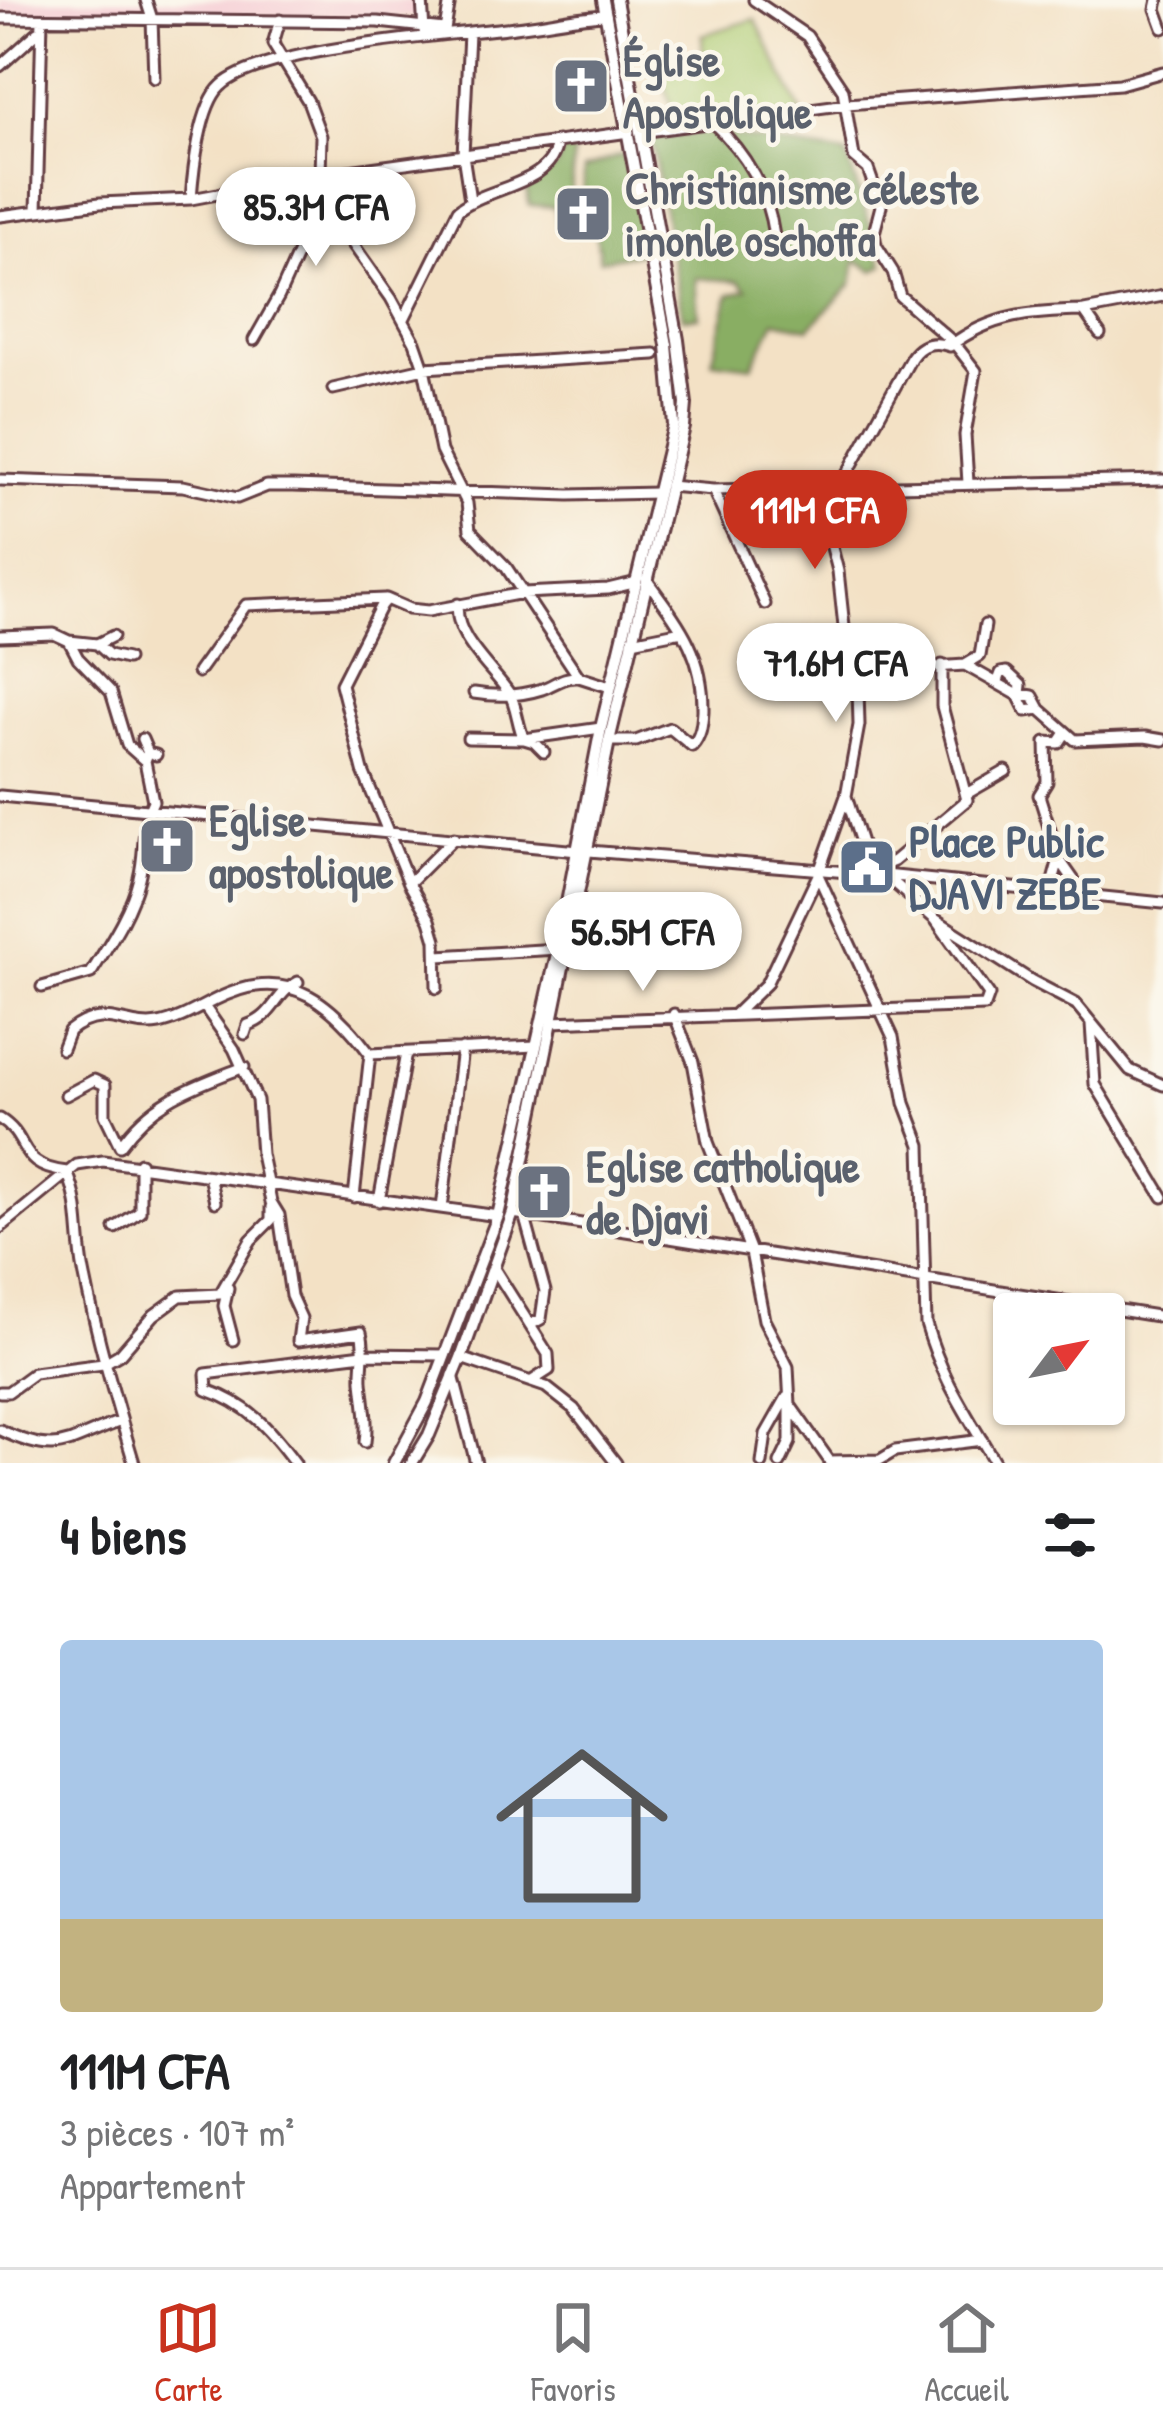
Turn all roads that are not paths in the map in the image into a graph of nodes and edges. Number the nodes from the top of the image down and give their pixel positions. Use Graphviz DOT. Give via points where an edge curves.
graph roads {
  1 [pos="146,0"];
  2 [pos="422,0"];
  3 [pos="450,0"];
  4 [pos="603,0"];
  5 [pos="616,0"];
  6 [pos="754,0"];
  7 [pos="1158,0"];
  8 [pos="606,15"];
  9 [pos="0,18"];
  10 [pos="42,19"];
  11 [pos="152,19"];
  12 [pos="280,20"];
  13 [pos="1163,28"];
  14 [pos="424,31"];
  15 [pos="38,32"];
  16 [pos="449,32"];
  17 [pos="469,33"];
  18 [pos="281,60"];
  19 [pos="0,66"];
  20 [pos="1163,72"];
  21 [pos="154,78"];
  22 [pos="847,104"];
  23 [pos="712,122"];
  24 [pos="634,132"];
  25 [pos="557,141"];
  26 [pos="463,154"];
  27 [pos="334,174"];
  28 [pos="320,175"];
  29 [pos="326,191"];
  30 [pos="191,199"];
  31 [pos="470,200"];
  32 [pos="37,211"];
  33 [pos="0,216"];
  34 [pos="774,236"];
  35 [pos="1163,296"];
  36 [pos="1084,311"];
  37 [pos="404,319"];
  38 [pos="1100,334"];
  39 [pos="254,340"];
  40 [pos="954,343"];
  41 [pos="655,354"];
  42 [pos="424,368"];
  43 [pos="333,389"];
  44 [pos="0,480"];
  45 [pos="1163,481"];
  46 [pos="968,483"];
  47 [pos="816,485"];
  48 [pos="841,485"];
  49 [pos="669,486"];
  50 [pos="713,490"];
  51 [pos="461,491"];
  52 [pos="657,494"];
  53 [pos="821,507"];
  54 [pos="640,581"];
  55 [pos="523,593"];
  56 [pos="386,599"];
  57 [pos="458,604"];
  58 [pos="765,604"];
  59 [pos="985,625"];
  60 [pos="682,631"];
  61 [pos="0,635"];
  62 [pos="113,636"];
  63 [pos="69,641"];
  64 [pos="632,641"];
  65 [pos="97,644"];
  66 [pos="127,659"];
  67 [pos="852,663"];
  68 [pos="942,665"];
  69 [pos="964,665"];
  70 [pos="198,672"];
  71 [pos="816,673"];
  72 [pos="578,677"];
  73 [pos="610,687"];
  74 [pos="474,694"];
  75 [pos="510,694"];
  76 [pos="601,728"];
  77 [pos="1065,734"];
  78 [pos="468,738"];
  79 [pos="142,739"];
  80 [pos="524,740"];
  81 [pos="1163,740"];
  82 [pos="609,741"];
  83 [pos="544,752"];
  84 [pos="149,756"];
  85 [pos="1006,771"];
  86 [pos="968,793"];
  87 [pos="0,796"];
  88 [pos="846,796"];
  89 [pos="147,812"];
  90 [pos="385,831"];
  91 [pos="454,838"];
  92 [pos="584,851"];
  93 [pos="1059,859"];
  94 [pos="882,871"];
  95 [pos="818,872"];
  96 [pos="410,884"];
  97 [pos="1050,892"];
  98 [pos="1085,896"];
  99 [pos="1163,903"];
  100 [pos="935,919"];
  101 [pos="558,949"];
  102 [pos="438,956"];
  103 [pos="293,984"];
  104 [pos="42,987"];
  105 [pos="437,988"];
  106 [pos="204,1006"];
  107 [pos="878,1009"];
  108 [pos="674,1015"];
  109 [pos="734,1015"];
  110 [pos="551,1022"];
  111 [pos="1091,1022"];
  112 [pos="245,1034"];
  113 [pos="535,1046"];
  114 [pos="62,1048"];
  115 [pos="462,1049"];
  116 [pos="406,1053"];
  117 [pos="370,1054"];
  118 [pos="244,1067"];
  119 [pos="1163,1085"];
  120 [pos="65,1095"];
  121 [pos="0,1119"];
  122 [pos="120,1146"];
  123 [pos="126,1162"];
  124 [pos="140,1163"];
  125 [pos="67,1172"];
  126 [pos="209,1176"];
  127 [pos="270,1186"];
  128 [pos="1163,1196"];
  129 [pos="354,1197"];
  130 [pos="379,1201"];
  131 [pos="214,1202"];
  132 [pos="271,1202"];
  133 [pos="442,1208"];
  134 [pos="519,1215"];
  135 [pos="498,1216"];
  136 [pos="0,1228"];
  137 [pos="115,1228"];
  138 [pos="751,1252"];
  139 [pos="495,1270"];
  140 [pos="234,1273"];
  141 [pos="925,1281"];
  142 [pos="1163,1317"];
  143 [pos="530,1324"];
  144 [pos="233,1340"];
  145 [pos="364,1354"];
  146 [pos="445,1355"];
  147 [pos="461,1358"];
  148 [pos="103,1364"];
  149 [pos="453,1375"];
  150 [pos="532,1381"];
  151 [pos="0,1392"];
  152 [pos="789,1399"];
  153 [pos="122,1421"];
  154 [pos="0,1430"];
  155 [pos="982,1440"];
  156 [pos="365,1442"];
  157 [pos="830,1462"];
  158 [pos="134,1463"];
  159 [pos="295,1463"];
  160 [pos="394,1463"];
  161 [pos="412,1463"];
  162 [pos="476,1463"];
  163 [pos="616,1463"];
  164 [pos="762,1463"];
  165 [pos="780,1463"];
  166 [pos="994,1463"];
  1 -- 11 [label="street"];
  2 -- 14 [label="street"];
  3 -- 16 [label="street"];
  4 -- 8 [label="main road"];
  5 -- 24 [label="main road"];
  6 -- 22 [label="street" via="806,36"];
  7 -- 13 [label="street"];
  8 -- 17 [label="street"];
  8 -- 24 [label="main road"];
  9 -- 10 [label="street"];
  10 -- 11 [label="street"];
  10 -- 15 [label="street"];
  11 -- 12 [label="street"];
  11 -- 21 [label="street"];
  12 -- 14 [label="street"];
  12 -- 18 [label="street" via="273,44"];
  14 -- 16 [label="street"];
  14 -- 18 [label="street"];
  15 -- 19 [label="street"];
  15 -- 32 [label="street"];
  16 -- 17 [label="street"];
  17 -- 26 [label="street"];
  18 -- 28 [label="street" via="318,128"];
  18 -- 30 [label="street" via="251,68 216,92"];
  20 -- 22 [label="street" via="1120,84"];
  22 -- 23 [label="street"];
  22 -- 40 [label="street" via="854,158 868,169 880,206 876,245 900,296"];
  23 -- 24 [label="street"];
  23 -- 34 [label="street" via="767,200"];
  24 -- 25 [label="street"];
  24 -- 49 [label="main road" via="686,404"];
  24 -- 52 [label="main road" via="674,397"];
  25 -- 26 [label="street"];
  25 -- 31 [label="street" via="550,164"];
  26 -- 27 [label="street"];
  26 -- 31 [label="street"];
  27 -- 28 [label="street"];
  27 -- 29 [label="street"];
  28 -- 29 [label="street"];
  28 -- 30 [label="street"];
  29 -- 37 [label="street" via="353,247"];
  29 -- 39 [label="street"];
  30 -- 32 [label="street"];
  31 -- 37 [label="street" via="451,218"];
  32 -- 33 [label="street"];
  35 -- 36 [label="street"];
  36 -- 38 [label="street"];
  36 -- 40 [label="street" via="997,319"];
  37 -- 42 [label="street"];
  40 -- 46 [label="street" via="976,371 965,435"];
  40 -- 48 [label="street" via="916,351"];
  41 -- 42 [label="street"];
  42 -- 43 [label="street"];
  42 -- 51 [label="street" via="441,451"];
  44 -- 51 [label="street" via="183,486 237,499 267,486"];
  45 -- 46 [label="street"];
  46 -- 48 [label="street"];
  47 -- 48 [label="street"];
  47 -- 50 [label="street"];
  47 -- 53 [label="street"];
  48 -- 53 [label="street"];
  49 -- 50 [label="street"];
  49 -- 54 [label="main road"];
  50 -- 58 [label="street"];
  51 -- 52 [label="street"];
  51 -- 55 [label="street" via="470,530"];
  52 -- 54 [label="main road"];
  53 -- 67 [label="street"];
  54 -- 55 [label="street"];
  54 -- 60 [label="street"];
  54 -- 64 [label="main road"];
  54 -- 73 [label="main road"];
  55 -- 57 [label="street"];
  55 -- 72 [label="street"];
  56 -- 57 [label="street" via="419,611"];
  56 -- 70 [label="street" via="246,604"];
  56 -- 90 [label="street" via="341,684"];
  57 -- 75 [label="street" via="478,661"];
  59 -- 69 [label="street" via="980,656"];
  60 -- 64 [label="street"];
  60 -- 82 [label="street" via="704,679 695,745 670,728"];
  61 -- 63 [label="street"];
  62 -- 65 [label="street"];
  63 -- 65 [label="street"];
  63 -- 84 [label="street" via="111,692 128,745"];
  64 -- 82 [label="main road"];
  65 -- 66 [label="street"];
  67 -- 68 [label="street" via="874,671"];
  67 -- 71 [label="street"];
  67 -- 88 [label="street" via="860,710"];
  68 -- 69 [label="street"];
  68 -- 86 [label="street" via="942,706"];
  69 -- 77 [label="street" via="1019,695 1026,711 1040,709"];
  72 -- 73 [label="street"];
  72 -- 75 [label="street"];
  73 -- 76 [label="main road"];
  74 -- 75 [label="street"];
  75 -- 80 [label="street"];
  76 -- 80 [label="street"];
  76 -- 92 [label="main road"];
  77 -- 81 [label="street"];
  77 -- 93 [label="street" via="1046,742 1047,782 1039,795"];
  78 -- 80 [label="street"];
  79 -- 84 [label="street"];
  80 -- 83 [label="street"];
  82 -- 92 [label="main road"];
  84 -- 89 [label="street"];
  85 -- 86 [label="street"];
  86 -- 94 [label="street"];
  87 -- 89 [label="street"];
  88 -- 94 [label="street" via="863,849"];
  88 -- 95 [label="street"];
  89 -- 90 [label="street"];
  89 -- 104 [label="street" via="140,875 91,974"];
  90 -- 91 [label="street"];
  90 -- 96 [label="street"];
  91 -- 92 [label="street"];
  91 -- 96 [label="street"];
  92 -- 95 [label="street"];
  92 -- 101 [label="main road"];
  92 -- 110 [label="main road"];
  93 -- 97 [label="street"];
  93 -- 98 [label="street"];
  94 -- 95 [label="street"];
  94 -- 97 [label="street"];
  94 -- 100 [label="street"];
  95 -- 107 [label="street"];
  95 -- 109 [label="street" via="766,984"];
  96 -- 102 [label="street"];
  97 -- 98 [label="street"];
  98 -- 99 [label="street"];
  100 -- 107 [label="street" via="989,1003"];
  100 -- 111 [label="street" via="1061,994"];
  101 -- 102 [label="street"];
  101 -- 113 [label="main road"];
  102 -- 105 [label="street"];
  103 -- 106 [label="street" via="251,987"];
  103 -- 112 [label="street"];
  103 -- 117 [label="street" via="327,1004"];
  106 -- 114 [label="street" via="153,1025 95,1018 69,1031"];
  106 -- 118 [label="street"];
  107 -- 109 [label="street"];
  107 -- 141 [label="street" via="921,1145"];
  108 -- 109 [label="street"];
  108 -- 110 [label="street"];
  108 -- 138 [label="street" via="693,1062 708,1142"];
  110 -- 134 [label="main road"];
  111 -- 119 [label="street" via="1130,1070"];
  111 -- 128 [label="street" via="1095,1084"];
  113 -- 115 [label="street"];
  113 -- 135 [label="main road"];
  115 -- 116 [label="street"];
  115 -- 133 [label="street"];
  116 -- 117 [label="street"];
  116 -- 130 [label="street"];
  117 -- 129 [label="street"];
  118 -- 122 [label="street" via="152,1108"];
  118 -- 127 [label="street"];
  120 -- 122 [label="street" via="94,1080 105,1085 105,1115"];
  121 -- 125 [label="street" via="39,1166"];
  122 -- 123 [label="street"];
  123 -- 124 [label="street"];
  123 -- 125 [label="street"];
  124 -- 126 [label="street"];
  124 -- 137 [label="street" via="140,1211"];
  125 -- 136 [label="street"];
  125 -- 148 [label="street" via="80,1203 82,1267"];
  126 -- 127 [label="street"];
  126 -- 131 [label="street"];
  127 -- 129 [label="street"];
  127 -- 132 [label="street"];
  129 -- 130 [label="street"];
  130 -- 133 [label="street"];
  132 -- 140 [label="street" via="272,1220 250,1240"];
  132 -- 145 [label="street" via="301,1318 298,1341 361,1332"];
  133 -- 135 [label="street"];
  134 -- 138 [label="street"];
  134 -- 139 [label="main road"];
  134 -- 143 [label="street" via="545,1292 541,1319"];
  135 -- 146 [label="main road"];
  138 -- 141 [label="street"];
  138 -- 152 [label="street" via="764,1320 788,1367"];
  139 -- 143 [label="street"];
  139 -- 147 [label="main road"];
  140 -- 144 [label="street" via="224,1306"];
  140 -- 148 [label="street" via="220,1294 194,1292 166,1304"];
  141 -- 142 [label="street"];
  141 -- 155 [label="street" via="926,1324 941,1372"];
  143 -- 150 [label="street" via="550,1364"];
  145 -- 146 [label="street"];
  145 -- 156 [label="street"];
  145 -- 159 [label="street" via="206,1374 207,1390 260,1419"];
  146 -- 160 [label="main road"];
  147 -- 149 [label="main road"];
  147 -- 150 [label="street"];
  148 -- 151 [label="street" via="34,1373"];
  148 -- 153 [label="street"];
  149 -- 161 [label="main road"];
  149 -- 162 [label="street"];
  150 -- 163 [label="street" via="574,1409"];
  152 -- 157 [label="street"];
  152 -- 164 [label="street" via="766,1434"];
  152 -- 165 [label="street" via="790,1442"];
  153 -- 154 [label="street" via="61,1446 33,1446"];
  153 -- 158 [label="street"];
  155 -- 157 [label="street"];
  155 -- 166 [label="street"];
}
